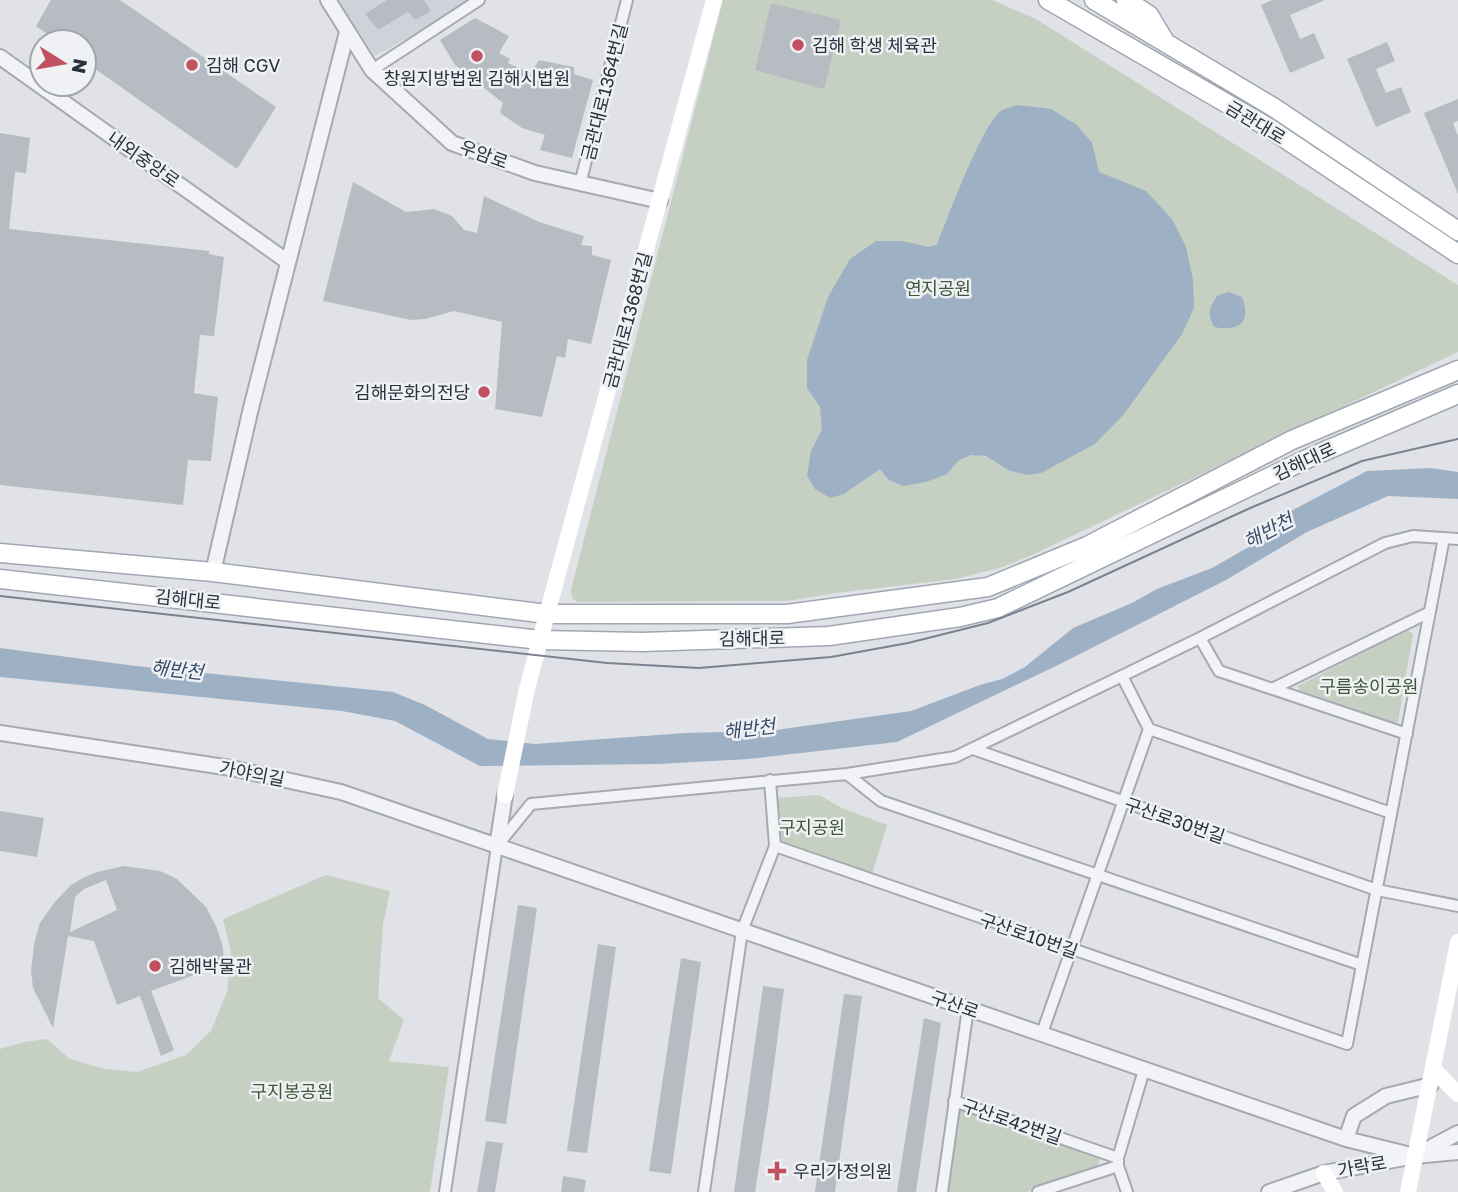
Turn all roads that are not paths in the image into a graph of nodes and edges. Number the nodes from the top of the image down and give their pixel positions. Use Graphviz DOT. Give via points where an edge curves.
graph roads {
  1 [pos="328,0"];
  2 [pos="479,0"];
  3 [pos="627,0"];
  4 [pos="714,0"];
  5 [pos="1048,0"];
  6 [pos="1094,0"];
  7 [pos="1126,0"];
  8 [pos="347,32"];
  9 [pos="1166,43"];
  10 [pos="0,57"];
  11 [pos="372,70"];
  12 [pos="580,184"];
  13 [pos="660,201"];
  14 [pos="1457,229"];
  15 [pos="1458,254"];
  16 [pos="288,262"];
  17 [pos="1458,370"];
  18 [pos="1458,394"];
  19 [pos="1444,538"];
  20 [pos="1458,539"];
  21 [pos="0,553"];
  22 [pos="213,572"];
  23 [pos="0,579"];
  24 [pos="1430,612"];
  25 [pos="547,614"];
  26 [pos="1200,638"];
  27 [pos="540,640"];
  28 [pos="1122,676"];
  29 [pos="1274,688"];
  30 [pos="1150,729"];
  31 [pos="0,733"];
  32 [pos="1406,734"];
  33 [pos="973,749"];
  34 [pos="847,774"];
  35 [pos="770,780"];
  36 [pos="505,795"];
  37 [pos="1124,802"];
  38 [pos="1391,813"];
  39 [pos="497,846"];
  40 [pos="775,846"];
  41 [pos="1098,876"];
  42 [pos="1377,890"];
  43 [pos="1458,906"];
  44 [pos="742,931"];
  45 [pos="1458,942"];
  46 [pos="1072,950"];
  47 [pos="1362,965"];
  48 [pos="968,1008"];
  49 [pos="1042,1033"];
  50 [pos="1144,1070"];
  51 [pos="1432,1077"];
  52 [pos="1458,1094"];
  53 [pos="954,1101"];
  54 [pos="1458,1133"];
  55 [pos="1346,1139"];
  56 [pos="1458,1152"];
  57 [pos="1415,1156"];
  58 [pos="1118,1162"];
  59 [pos="1324,1173"];
  60 [pos="445,1192"];
  61 [pos="704,1192"];
  62 [pos="942,1192"];
  63 [pos="1038,1192"];
  64 [pos="1128,1192"];
  65 [pos="1269,1192"];
  66 [pos="1335,1192"];
  67 [pos="1408,1192"];
  1 -- 8 [label="street, 우암로"];
  2 -- 11 [label="street"];
  3 -- 12 [label="street, 금관대로1364번길"];
  4 -- 13 [label="main road, 금관대로1368번길"];
  5 -- 15 [label="main road, 금관대로" via="1269,128"];
  6 -- 9 [label="main road, 금관대로"];
  7 -- 9 [label="main road" via="1149,15"];
  8 -- 11 [label="street, 우암로"];
  8 -- 16 [label="street"];
  9 -- 14 [label="main road, 금관대로" via="1273,107"];
  10 -- 16 [label="street, 내외중앙로"];
  11 -- 12 [label="street, 우암로" via="452,143"];
  12 -- 13 [label="street, 우암로"];
  13 -- 25 [label="main road, 금관대로1368번길"];
  16 -- 22 [label="street"];
  17 -- 25 [label="main road, 김해대로" via="1292,440 1087,546 988,587 787,614"];
  18 -- 27 [label="main road, 김해대로" via="1311,457 998,608 829,636"];
  19 -- 20 [label="street"];
  19 -- 24 [label="street"];
  19 -- 26 [label="street" via="1413,536 1385,543"];
  21 -- 22 [label="main road, 김해대로"];
  22 -- 25 [label="main road, 김해대로"];
  23 -- 27 [label="main road, 김해대로"];
  24 -- 29 [label="street"];
  24 -- 32 [label="street"];
  25 -- 27 [label="main road, 금관대로1368번길"];
  26 -- 28 [label="street"];
  26 -- 29 [label="street" via="1219,671"];
  27 -- 36 [label="main road, 금관대로1368번길"];
  28 -- 30 [label="street"];
  28 -- 33 [label="street"];
  29 -- 32 [label="street"];
  30 -- 37 [label="street"];
  30 -- 38 [label="street"];
  31 -- 39 [label="street, 가야의길" via="231,768 341,792"];
  32 -- 38 [label="street"];
  33 -- 34 [label="street" via="955,757"];
  33 -- 37 [label="street, 구산로30번길"];
  34 -- 35 [label="street"];
  34 -- 41 [label="street" via="881,801"];
  35 -- 39 [label="street" via="531,804"];
  35 -- 40 [label="street"];
  36 -- 39 [label="street"];
  37 -- 41 [label="street"];
  37 -- 42 [label="street, 구산로30번길"];
  38 -- 42 [label="street"];
  39 -- 44 [label="street, 구산로"];
  39 -- 60 [label="street"];
  40 -- 44 [label="street"];
  40 -- 46 [label="street, 구산로10번길"];
  41 -- 46 [label="street"];
  41 -- 47 [label="street"];
  42 -- 43 [label="street, 구산로30번길"];
  42 -- 47 [label="street"];
  44 -- 48 [label="street, 구산로"];
  44 -- 61 [label="street"];
  45 -- 51 [label="main road"];
  46 -- 47 [label="street, 구산로10번길" via="1347,1044"];
  46 -- 49 [label="street"];
  48 -- 49 [label="street, 구산로"];
  48 -- 53 [label="street, 구산로42번길"];
  49 -- 50 [label="street, 구산로"];
  50 -- 55 [label="street, 구산로"];
  50 -- 58 [label="street"];
  51 -- 52 [label="main road"];
  51 -- 55 [label="street" via="1386,1096 1354,1116"];
  51 -- 57 [label="main road"];
  53 -- 58 [label="street, 구산로42번길"];
  53 -- 62 [label="street"];
  54 -- 57 [label="street"];
  55 -- 57 [label="street, 구산로"];
  56 -- 57 [label="street, 가락로"];
  57 -- 59 [label="street, 가락로"];
  57 -- 67 [label="main road"];
  58 -- 63 [label="street"];
  58 -- 64 [label="street"];
  59 -- 65 [label="street, 가락로"];
  59 -- 66 [label="main road"];
}
